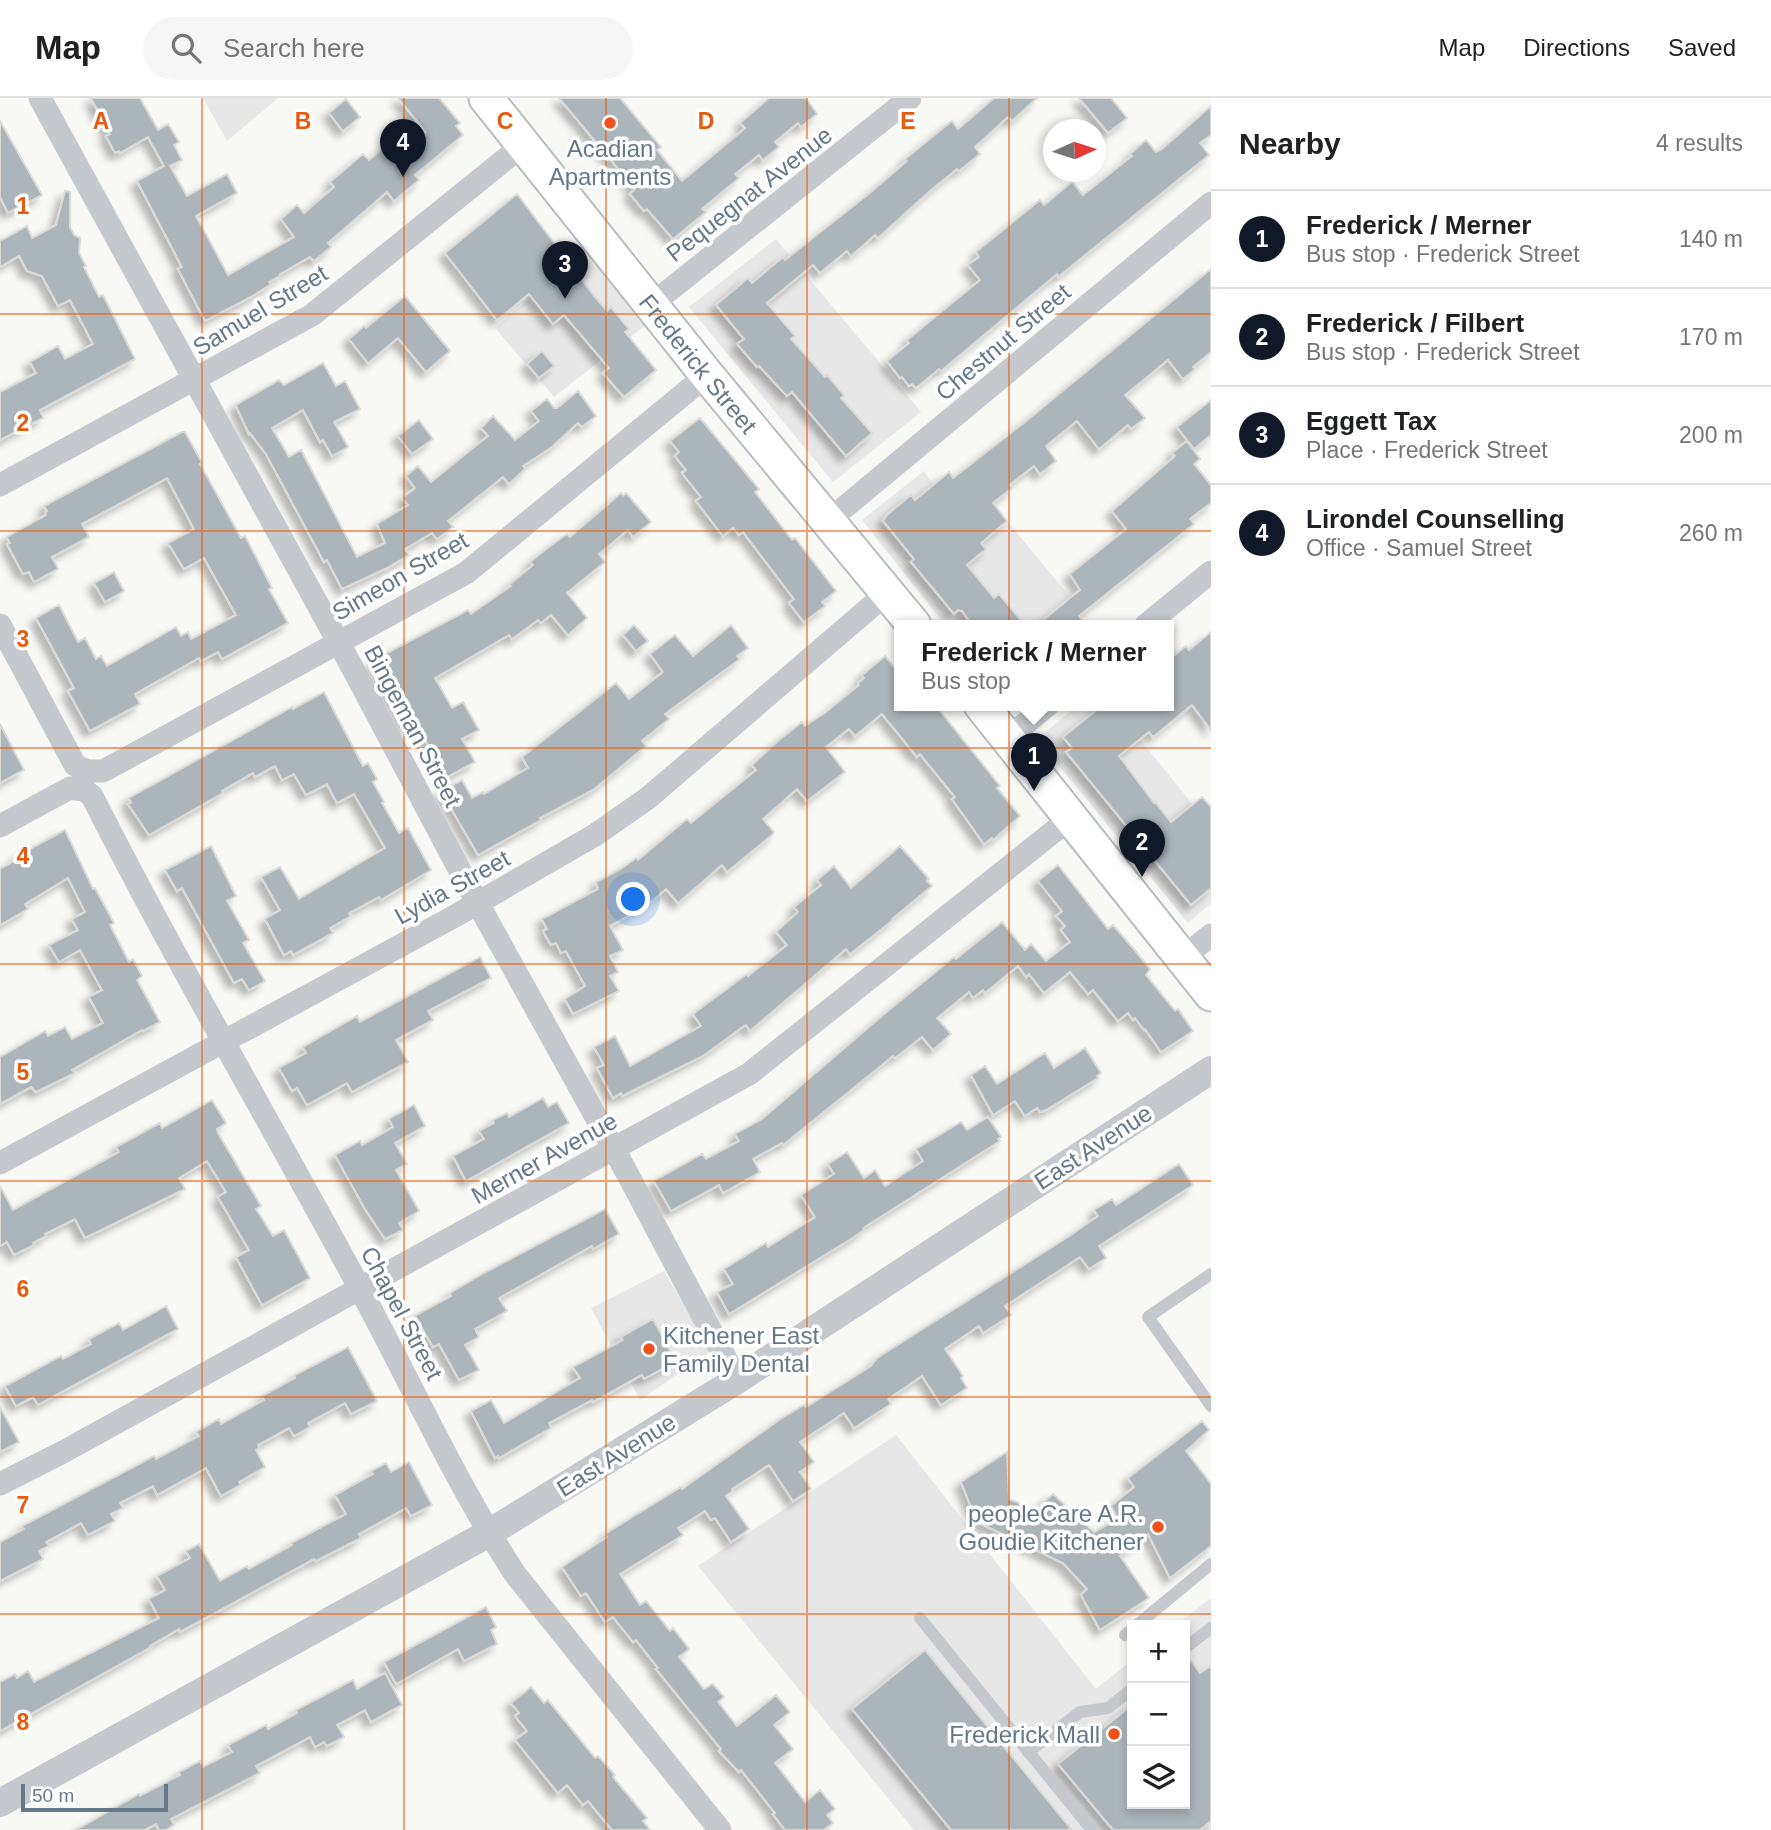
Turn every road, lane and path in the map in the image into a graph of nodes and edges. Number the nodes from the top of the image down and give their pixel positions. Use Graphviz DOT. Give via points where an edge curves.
graph roads {
  1 [pos="40,98"];
  2 [pos="486,98"];
  3 [pos="910,98"];
  4 [pos="523,145"];
  5 [pos="1211,203"];
  6 [pos="652,304"];
  7 [pos="708,374"];
  8 [pos="194,380"];
  9 [pos="0,485"];
  10 [pos="828,521"];
  11 [pos="1211,572"];
  12 [pos="887,593"];
  13 [pos="910,620"];
  14 [pos="1152,620"];
  15 [pos="0,625"];
  16 [pos="338,642"];
  17 [pos="986,711"];
  18 [pos="1041,711"];
  19 [pos="1008,738"];
  20 [pos="85,781"];
  21 [pos="1072,817"];
  22 [pos="0,826"];
  23 [pos="478,904"];
  24 [pos="1211,934"];
  25 [pos="1183,957"];
  26 [pos="1211,994"];
  27 [pos="224,1043"];
  28 [pos="1211,1070"];
  29 [pos="615,1150"];
  30 [pos="0,1163"];
  31 [pos="1211,1274"];
  32 [pos="360,1288"];
  33 [pos="737,1380"];
  34 [pos="1211,1406"];
  35 [pos="0,1484"];
  36 [pos="489,1533"];
  37 [pos="1211,1564"];
  38 [pos="920,1618"];
  39 [pos="1142,1620"];
  40 [pos="1211,1628"];
  41 [pos="1190,1644"];
  42 [pos="1127,1693"];
  43 [pos="1028,1752"];
  44 [pos="0,1803"];
  45 [pos="720,1830"];
  46 [pos="1092,1830"];
  1 -- 8 [label="street, Bingeman Street"];
  2 -- 4 [label="main road, Frederick Street"];
  3 -- 6 [label="street, Pequegnat Avenue"];
  4 -- 6 [label="main road, Frederick Street"];
  4 -- 8 [label="street, Samuel Street" via="329,302"];
  5 -- 10 [label="street, Chestnut Street"];
  6 -- 7 [label="main road, Frederick Street"];
  7 -- 10 [label="main road, Frederick Street"];
  7 -- 16 [label="street, Simeon Street" via="466,573"];
  8 -- 9 [label="street, Samuel Street"];
  8 -- 16 [label="street, Bingeman Street"];
  10 -- 12 [label="main road, Frederick Street"];
  11 -- 14 [label="street"];
  12 -- 13 [label="main road, Frederick Street"];
  12 -- 23 [label="street, Lydia Street" via="648,798"];
  15 -- 20 [label="street, Chapel Street"];
  16 -- 20 [label="street, Simeon Street"];
  16 -- 23 [label="street, Bingeman Street"];
  17 -- 19 [label="main road"];
  18 -- 19 [label="street"];
  19 -- 21 [label="main road"];
  20 -- 22 [label="street, Simeon Street"];
  20 -- 27 [label="street, Chapel Street"];
  21 -- 25 [label="main road"];
  21 -- 29 [label="street, Merner Avenue" via="749,1074"];
  23 -- 27 [label="street, Lydia Street"];
  23 -- 29 [label="street, Bingeman Street"];
  24 -- 25 [label="street"];
  25 -- 26 [label="main road"];
  27 -- 30 [label="street, Lydia Street"];
  27 -- 32 [label="street, Chapel Street"];
  28 -- 33 [label="street, East Avenue"];
  29 -- 32 [label="street, Merner Avenue"];
  29 -- 33 [label="street, Bingeman Street"];
  31 -- 34 [label="lane" via="1148,1317"];
  32 -- 35 [label="street, Merner Avenue"];
  32 -- 36 [label="street, Chapel Street"];
  33 -- 36 [label="street, East Avenue"];
  36 -- 44 [label="street, East Avenue"];
  36 -- 45 [label="street, Chapel Street" via="515,1574"];
  37 -- 39 [label="lane"];
  38 -- 43 [label="lane"];
  40 -- 41 [label="lane"];
  42 -- 43 [label="lane" via="1108,1708 1080,1712"];
  43 -- 46 [label="lane"];
}
